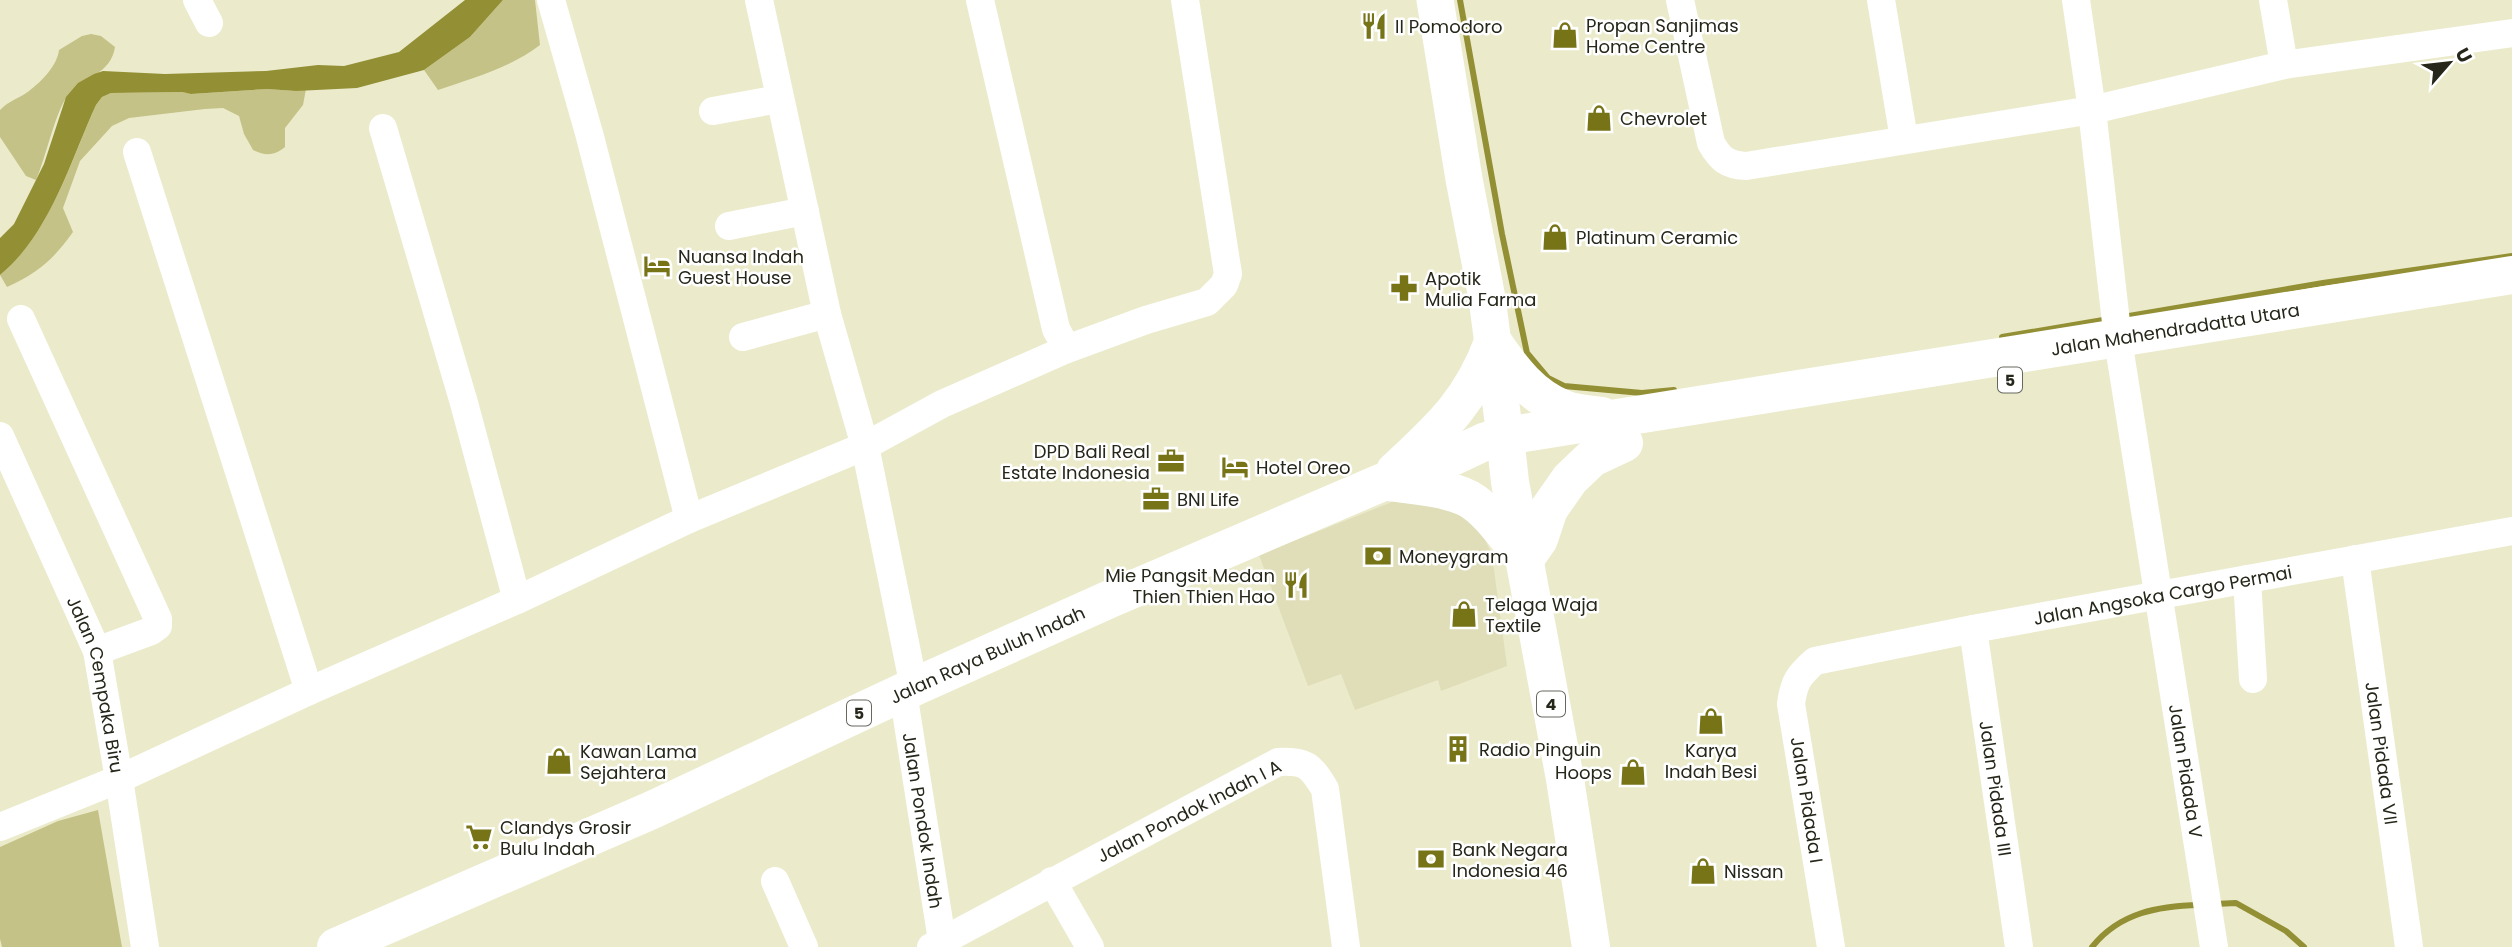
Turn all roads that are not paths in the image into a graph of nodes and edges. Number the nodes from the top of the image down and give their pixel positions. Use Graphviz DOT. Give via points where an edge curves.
graph roads {
  1 [pos="551,0"];
  2 [pos="759,0"];
  3 [pos="980,0"];
  4 [pos="1185,0"];
  5 [pos="1435,0"];
  6 [pos="1680,0"];
  7 [pos="1881,0"];
  8 [pos="2076,0"];
  9 [pos="2273,0"];
  10 [pos="2512,33"];
  11 [pos="2284,65"];
  12 [pos="779,99"];
  13 [pos="2092,110"];
  14 [pos="713,111"];
  15 [pos="383,128"];
  16 [pos="1904,139"];
  17 [pos="137,152"];
  18 [pos="805,211"];
  19 [pos="729,226"];
  20 [pos="2512,275"];
  21 [pos="2512,299"];
  22 [pos="827,314"];
  23 [pos="21,319"];
  24 [pos="743,337"];
  25 [pos="1493,342"];
  26 [pos="1067,349"];
  27 [pos="2120,351"];
  28 [pos="1623,430"];
  29 [pos="0,436"];
  30 [pos="865,446"];
  31 [pos="1506,449"];
  32 [pos="1383,482"];
  33 [pos="689,519"];
  34 [pos="2512,531"];
  35 [pos="1525,559"];
  36 [pos="2355,559"];
  37 [pos="2246,579"];
  38 [pos="2158,594"];
  39 [pos="517,600"];
  40 [pos="1973,629"];
  41 [pos="97,652"];
  42 [pos="1815,661"];
  43 [pos="2253,679"];
  44 [pos="909,690"];
  45 [pos="309,691"];
  46 [pos="119,779"];
  47 [pos="0,827"];
  48 [pos="775,881"];
  49 [pos="1052,881"];
  50 [pos="939,945"];
  51 [pos="145,947"];
  52 [pos="336,947"];
  53 [pos="804,947"];
  54 [pos="1090,947"];
  55 [pos="1346,947"];
  56 [pos="1591,947"];
  57 [pos="1831,947"];
  58 [pos="2019,947"];
  59 [pos="2214,947"];
  60 [pos="2409,947"];
  1 -- 33 [label="street"];
  2 -- 12 [label="street, Jalan Pondok Indah"];
  3 -- 26 [label="street" via="1056,329"];
  4 -- 26 [label="street" via="1228,274 1207,302"];
  5 -- 25 [label="main road"];
  6 -- 16 [label="street" via="1711,143 1718,156 1731,165"];
  7 -- 16 [label="street"];
  8 -- 13 [label="street, Jalan Pidada V"];
  9 -- 11 [label="street"];
  10 -- 11 [label="street"];
  11 -- 13 [label="street"];
  12 -- 14 [label="street"];
  12 -- 18 [label="street, Jalan Pondok Indah"];
  13 -- 16 [label="street"];
  13 -- 27 [label="street, Jalan Pidada V"];
  15 -- 39 [label="street"];
  17 -- 45 [label="street"];
  18 -- 19 [label="street"];
  18 -- 22 [label="street, Jalan Pondok Indah"];
  20 -- 27 [label="highway, Jalan Mahendradatta Utara / 5"];
  21 -- 27 [label="highway, Jalan Mahendradatta Utara / 5"];
  22 -- 24 [label="street"];
  22 -- 30 [label="street, Jalan Pondok Indah"];
  23 -- 41 [label="street" via="158,620 151,631"];
  25 -- 28 [label="highway" via="1519,379 1564,409"];
  25 -- 31 [label="main road"];
  25 -- 32 [label="highway" via="1482,372 1452,417"];
  26 -- 30 [label="street" via="942,404"];
  27 -- 28 [label="highway, Jalan Mahendradatta Utara / 5"];
  27 -- 38 [label="street, Jalan Pidada V"];
  28 -- 31 [label="highway, Jalan Mahendradatta Utara / 5"];
  28 -- 35 [label="highway" via="1576,472 1549,509 1539,538"];
  29 -- 41 [label="street, Jalan Cempaka Biru"];
  30 -- 33 [label="street"];
  30 -- 44 [label="street, Jalan Pondok Indah"];
  31 -- 32 [label="highway, Jalan Raya Buluh Indah / 5" via="1475,445"];
  31 -- 35 [label="highway, 4"];
  32 -- 35 [label="highway" via="1440,489 1469,499"];
  32 -- 44 [label="highway, Jalan Raya Buluh Indah / 5"];
  33 -- 39 [label="street"];
  34 -- 36 [label="street, Jalan Angsoka Cargo Permai"];
  35 -- 56 [label="highway, 4"];
  36 -- 37 [label="street, Jalan Angsoka Cargo Permai"];
  36 -- 60 [label="street, Jalan Pidada VII"];
  37 -- 38 [label="street, Jalan Angsoka Cargo Permai"];
  37 -- 43 [label="street"];
  38 -- 40 [label="street, Jalan Angsoka Cargo Permai"];
  38 -- 59 [label="street, Jalan Pidada V"];
  39 -- 45 [label="street"];
  40 -- 42 [label="street, Jalan Angsoka Cargo Permai"];
  40 -- 58 [label="street, Jalan Pidada III"];
  41 -- 46 [label="street, Jalan Cempaka Biru"];
  42 -- 57 [label="street, Jalan Pidada I" via="1793,686 1791,704"];
  44 -- 50 [label="street, Jalan Pondok Indah"];
  44 -- 52 [label="highway, Jalan Raya Buluh Indah / 5" via="652,810"];
  45 -- 46 [label="street"];
  46 -- 47 [label="street"];
  46 -- 51 [label="street, Jalan Cempaka Biru"];
  48 -- 53 [label="street"];
  49 -- 50 [label="street, Jalan Pondok Indah I A"];
  49 -- 54 [label="street"];
  49 -- 55 [label="street, Jalan Pondok Indah I A" via="1278,762 1306,764 1325,789"];
}
